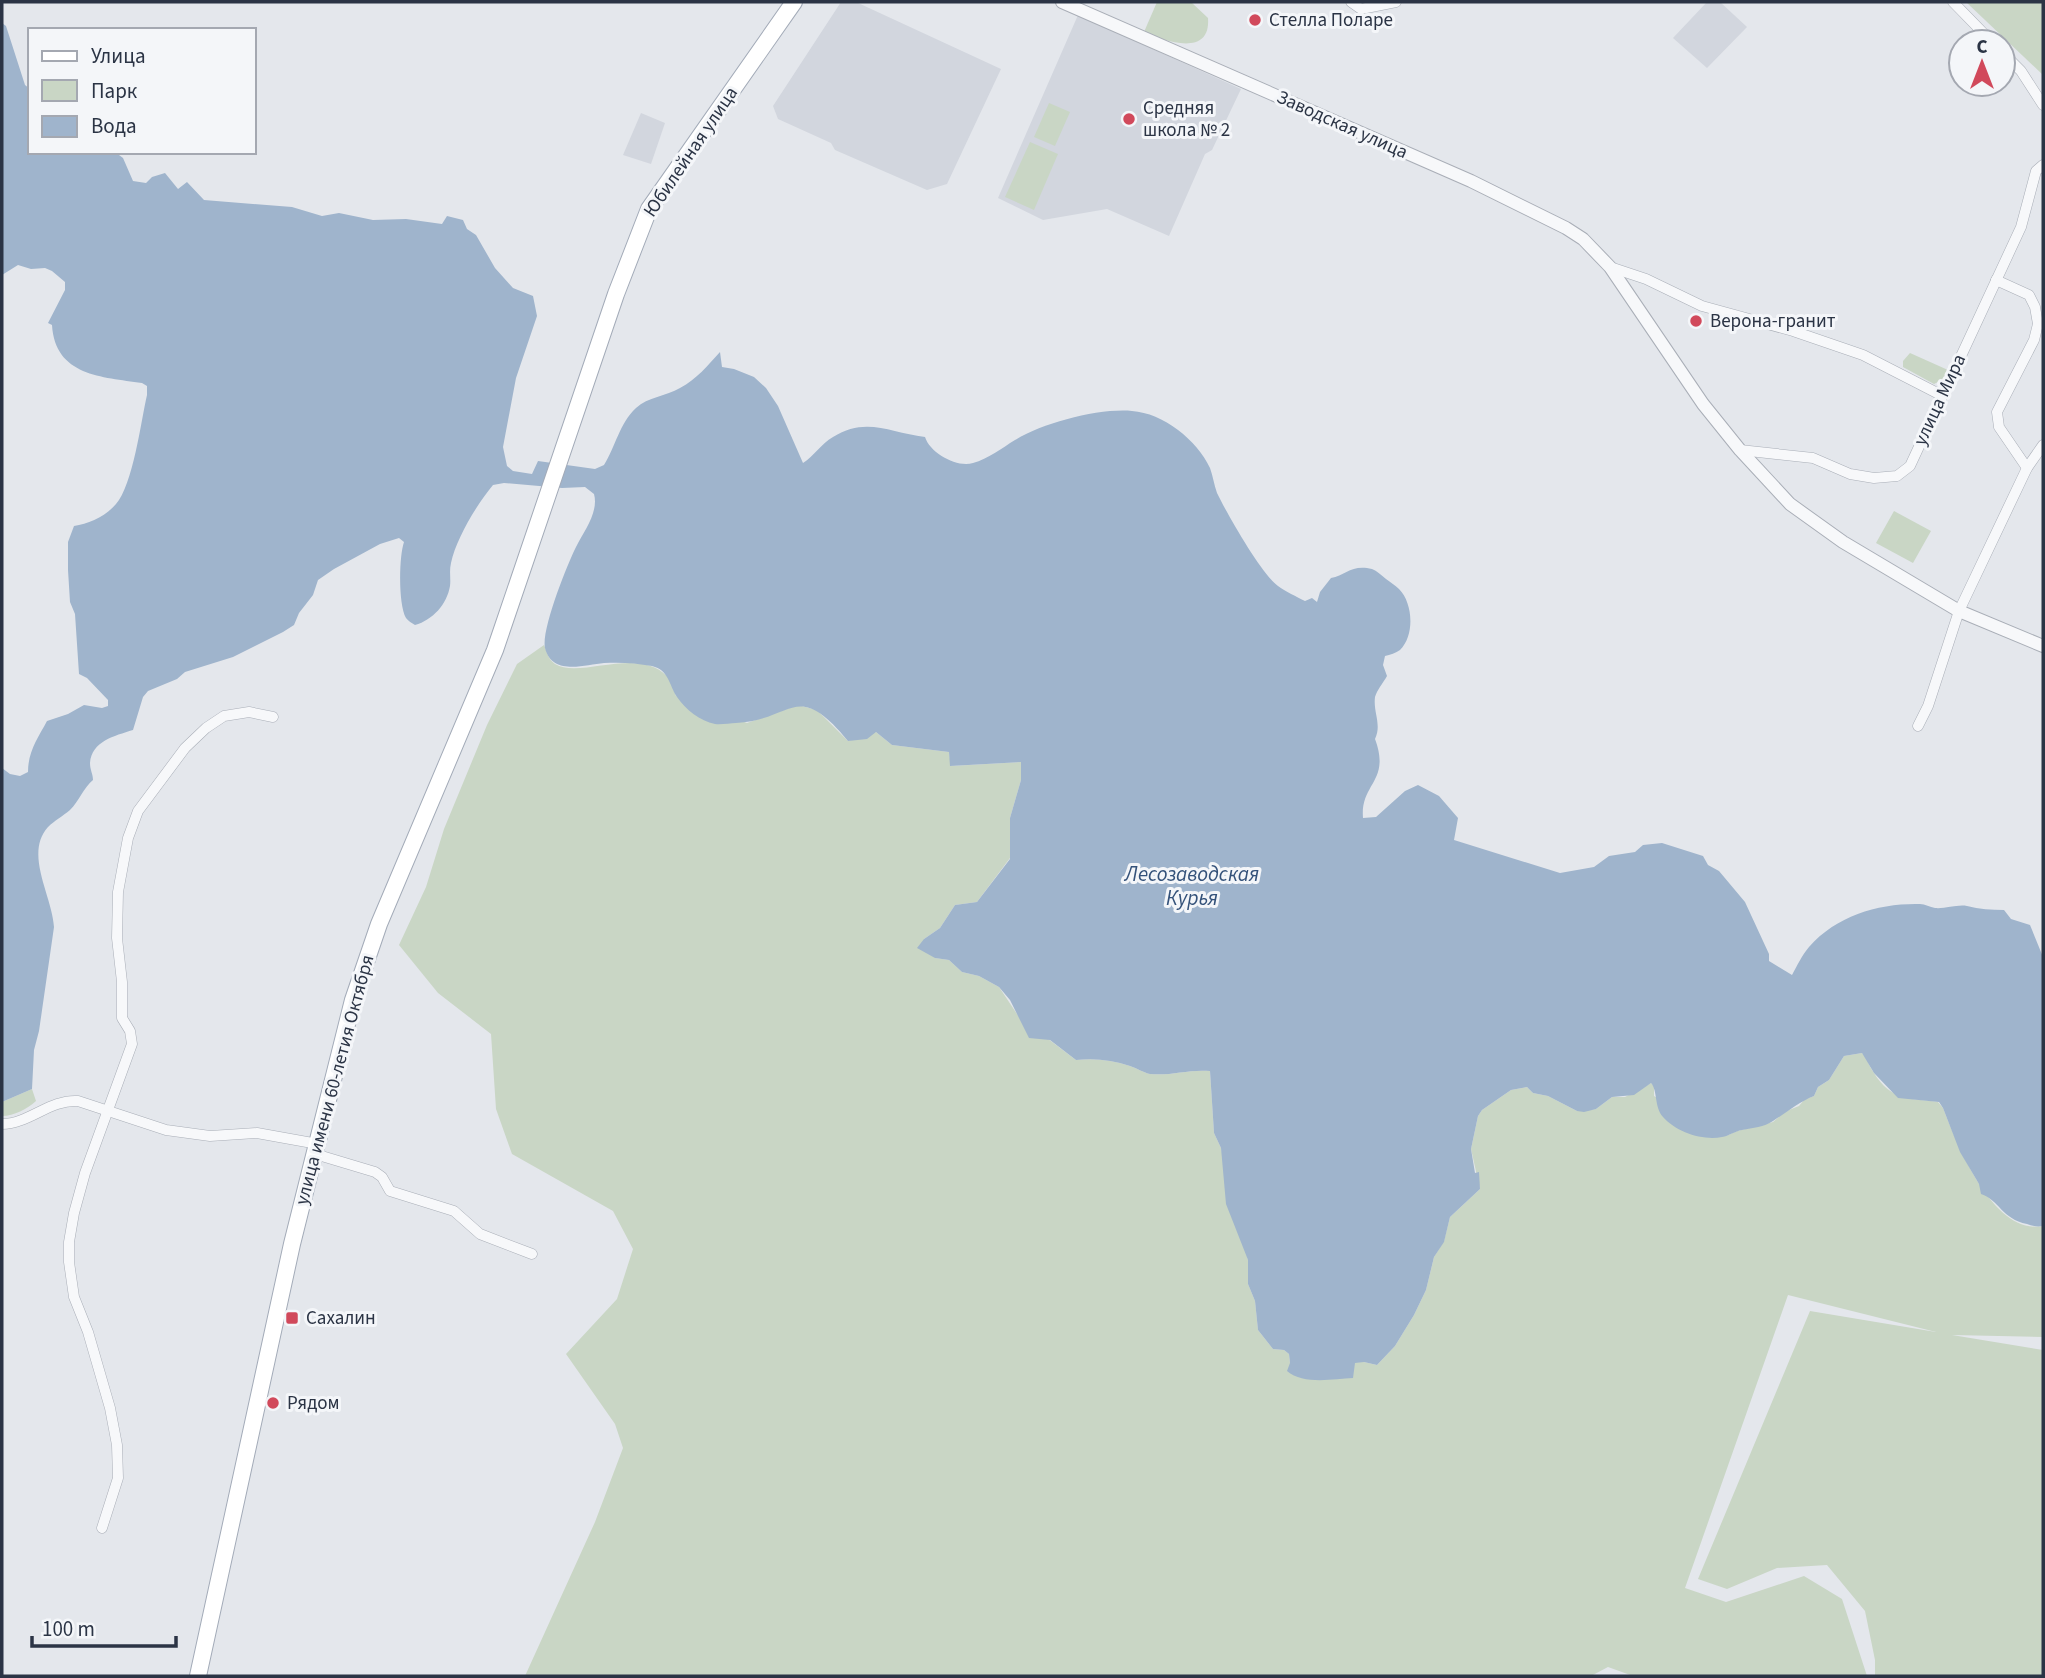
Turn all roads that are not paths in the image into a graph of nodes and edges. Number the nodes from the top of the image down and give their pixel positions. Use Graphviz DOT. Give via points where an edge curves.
graph roads {
  1 [pos="794,2"];
  2 [pos="1062,2"];
  3 [pos="1351,2"];
  4 [pos="1396,2"];
  5 [pos="1953,2"];
  6 [pos="1978,28"];
  7 [pos="2017,67"];
  8 [pos="2043,105"];
  9 [pos="2040,168"];
  10 [pos="1610,267"];
  11 [pos="1996,280"];
  12 [pos="1941,395"];
  13 [pos="2043,445"];
  14 [pos="1740,450"];
  15 [pos="2027,468"];
  16 [pos="545,507"];
  17 [pos="1959,611"];
  18 [pos="2043,646"];
  19 [pos="273,717"];
  20 [pos="1918,726"];
  21 [pos="108,1112"];
  22 [pos="2,1124"];
  23 [pos="316,1149"];
  24 [pos="532,1254"];
  25 [pos="102,1528"];
  26 [pos="198,1676"];
  1 -- 16 [label="main road, Юбилейная улица" via="649,209"];
  2 -- 10 [label="street, Заводская улица" via="1510,199 1583,239"];
  3 -- 4 [label="street" via="1361,9"];
  5 -- 6 [label="street"];
  7 -- 8 [label="street"];
  9 -- 11 [label="street, улица Мира" via="2021,227"];
  10 -- 12 [label="street" via="1702,306 1863,355"];
  10 -- 14 [label="street" via="1703,404"];
  11 -- 12 [label="street, улица Мира"];
  11 -- 15 [label="street" via="2029,295 2038,324 1997,412 1999,427"];
  12 -- 14 [label="street, улица Мира" via="1910,466 1897,475 1874,478 1850,474 1813,458"];
  13 -- 15 [label="street"];
  14 -- 17 [label="street" via="1790,503 1843,542"];
  15 -- 17 [label="street"];
  16 -- 23 [label="main road, улица имени 60-летия Октября" via="495,650 379,924 354,1000"];
  17 -- 18 [label="street"];
  17 -- 20 [label="street"];
  19 -- 21 [label="street" via="249,712 224,716 206,728 185,748 138,811 118,892 117,927 122,1018 132,1044"];
  21 -- 22 [label="street" via="65,1100"];
  21 -- 23 [label="street" via="166,1130 210,1136 257,1133"];
  21 -- 25 [label="street" via="74,1213 69,1262 74,1297 88,1332 117,1445 118,1478"];
  23 -- 24 [label="street" via="375,1172 390,1191 454,1210 480,1234"];
  23 -- 26 [label="main road, улица имени 60-летия Октября"];
}
